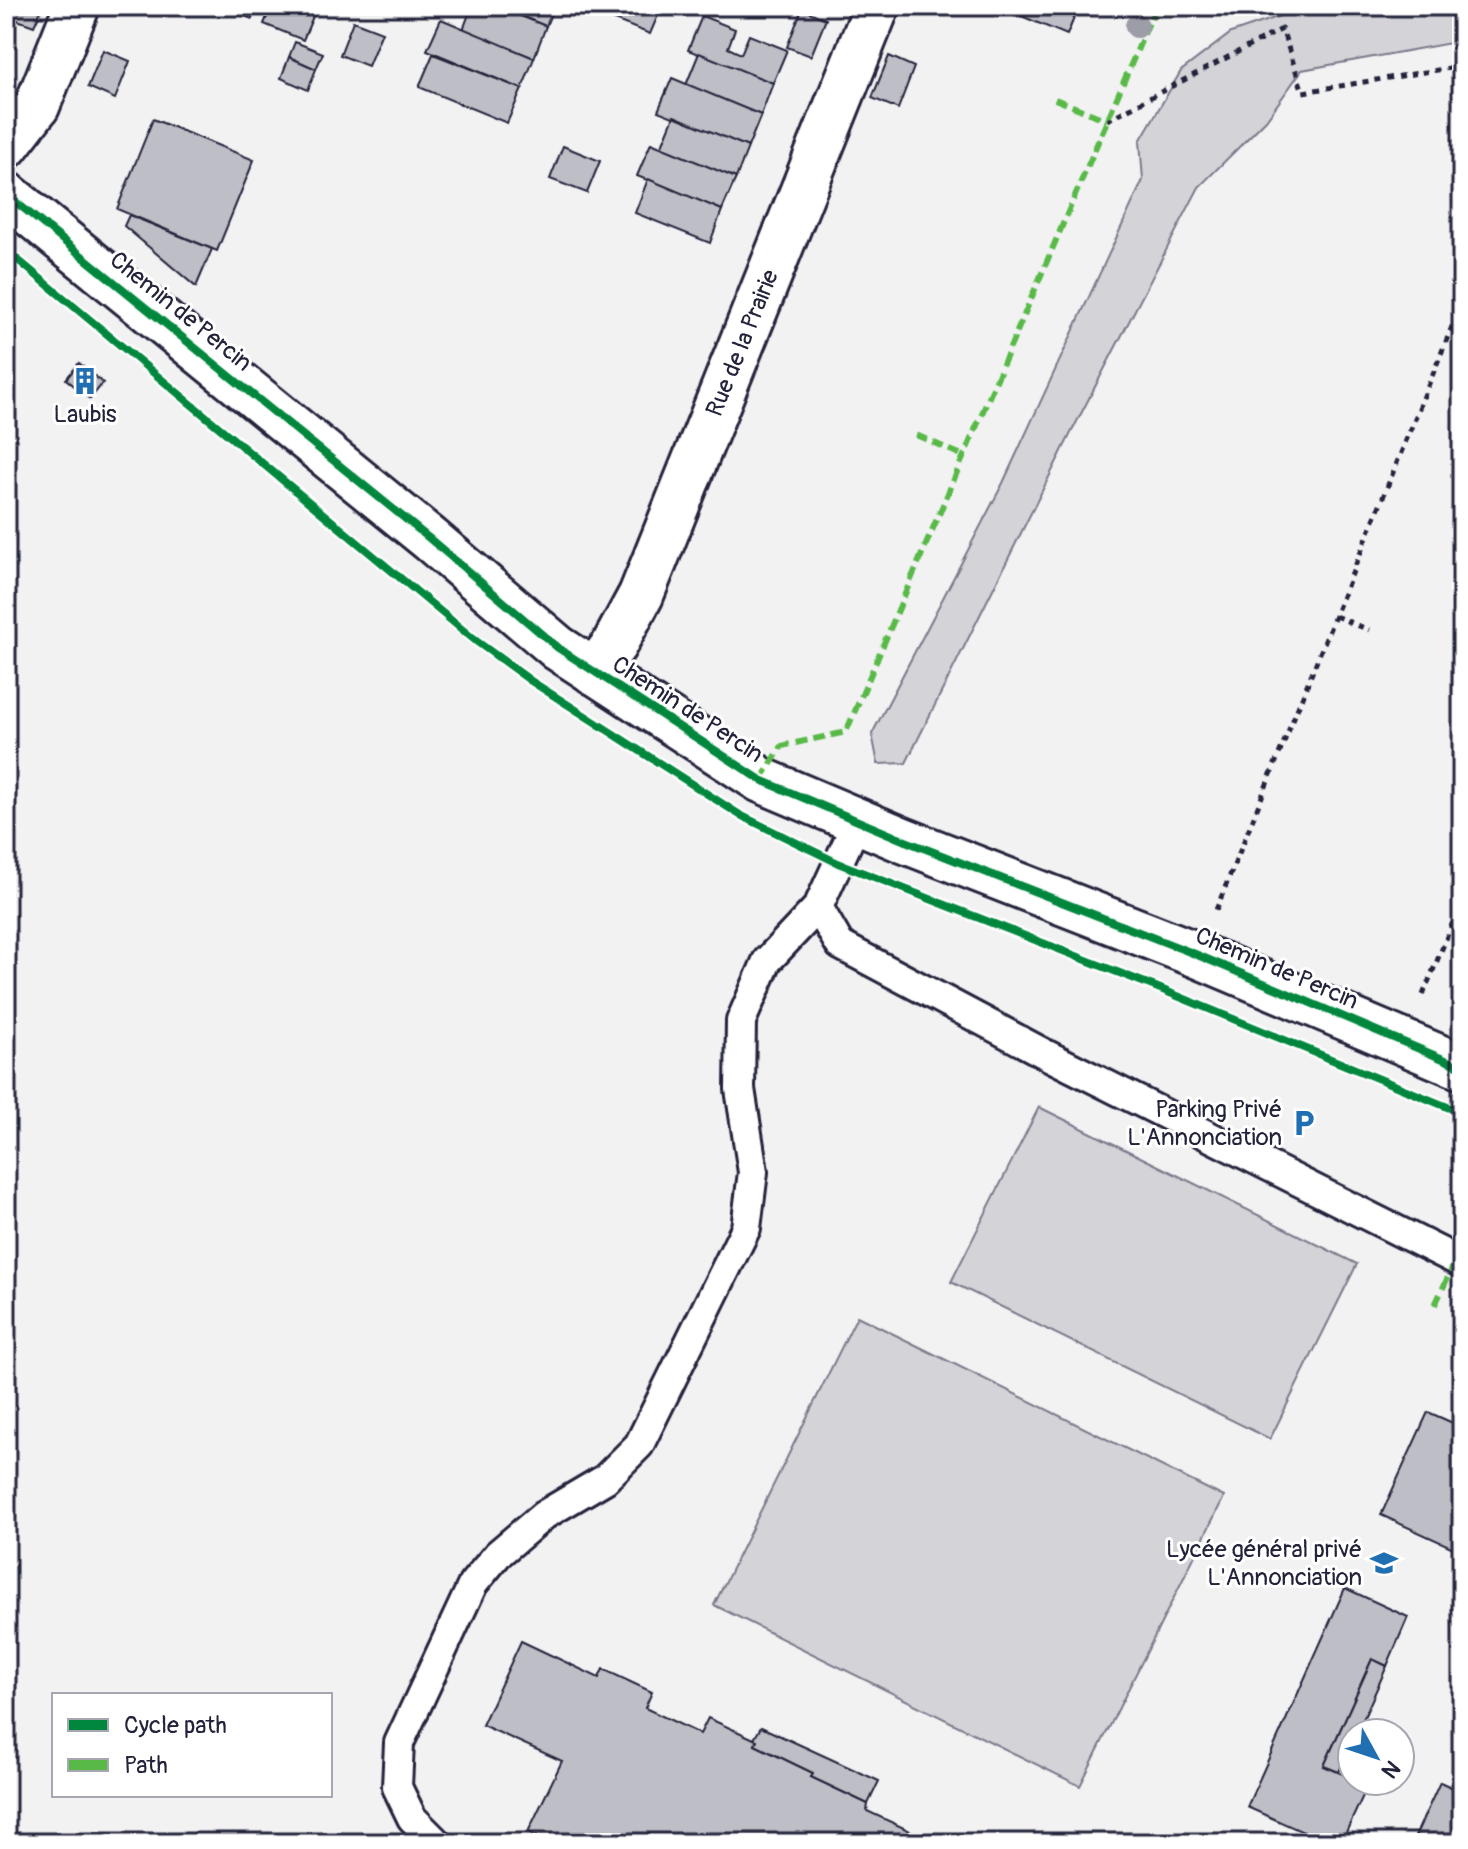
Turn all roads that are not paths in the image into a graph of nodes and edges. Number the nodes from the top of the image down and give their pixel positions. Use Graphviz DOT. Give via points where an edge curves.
graph roads {
  1 [pos="77,6"];
  2 [pos="877,6"];
  3 [pos="6,146"];
  4 [pos="6,194"];
  5 [pos="594,672"];
  6 [pos="858,820"];
  7 [pos="818,907"];
  8 [pos="1462,1067"];
  9 [pos="1462,1263"];
  10 [pos="437,1843"];
  1 -- 3 [label="street" via="37,106"];
  2 -- 5 [label="street, Rue de la Prairie" via="641,595"];
  4 -- 5 [label="street, Chemin de Percin" via="558,648"];
  5 -- 6 [label="street, Chemin de Percin" via="761,780"];
  6 -- 7 [label="lane"];
  6 -- 8 [label="street, Chemin de Percin"];
  7 -- 9 [label="lane" via="840,945"];
  7 -- 10 [label="lane" via="767,961 741,1021 740,1089 753,1172 746,1228 639,1445 605,1479 544,1515 498,1554 473,1584 399,1743 397,1787 412,1818"];
}
